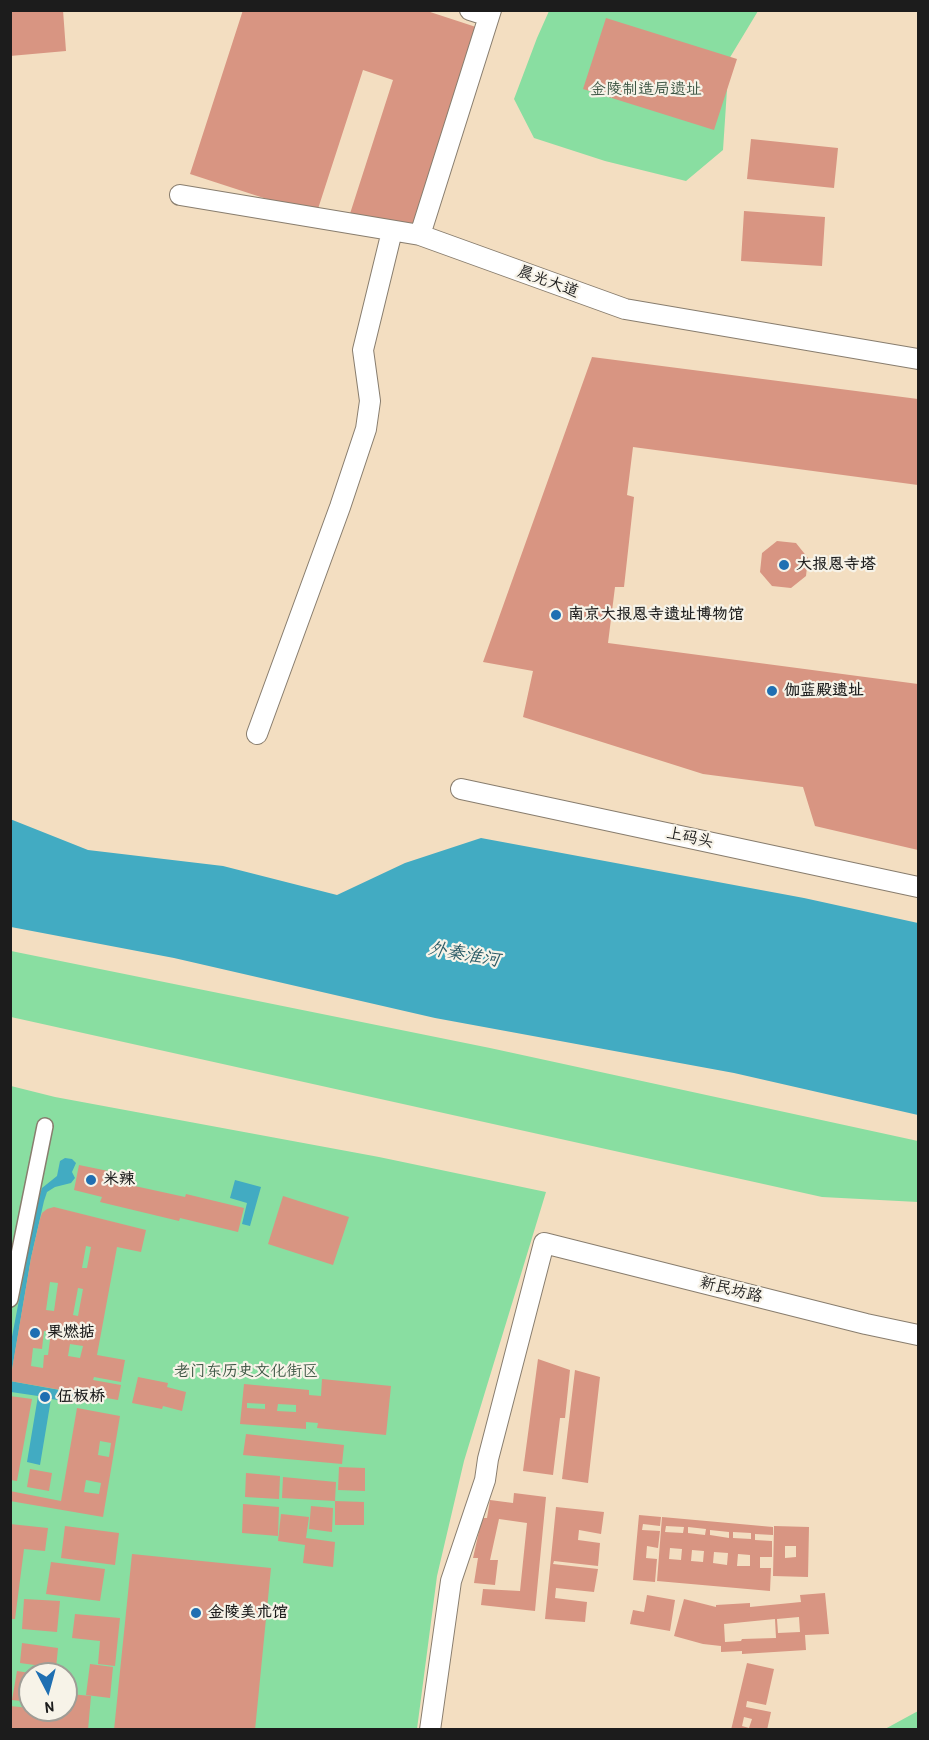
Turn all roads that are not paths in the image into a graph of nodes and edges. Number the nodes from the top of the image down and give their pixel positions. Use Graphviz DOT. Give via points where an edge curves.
graph roads {
  1 [pos="483,12"];
  2 [pos="180,195"];
  3 [pos="392,231"];
  4 [pos="420,235"];
  5 [pos="918,359"];
  6 [pos="257,734"];
  7 [pos="461,789"];
  8 [pos="918,887"];
  9 [pos="45,1126"];
  10 [pos="10,1299"];
  11 [pos="918,1335"];
  12 [pos="430,1730"];
  1 -- 4 [label="street"];
  2 -- 3 [label="street, 晨光大道"];
  3 -- 4 [label="street, 晨光大道"];
  3 -- 6 [label="street" via="363,350 370,401 366,429"];
  4 -- 5 [label="street, 晨光大道" via="625,309"];
  7 -- 8 [label="street, 上码头"];
  9 -- 10 [label="street"];
  11 -- 12 [label="street, 新民坊路" via="544,1243 485,1480 451,1581"];
}
